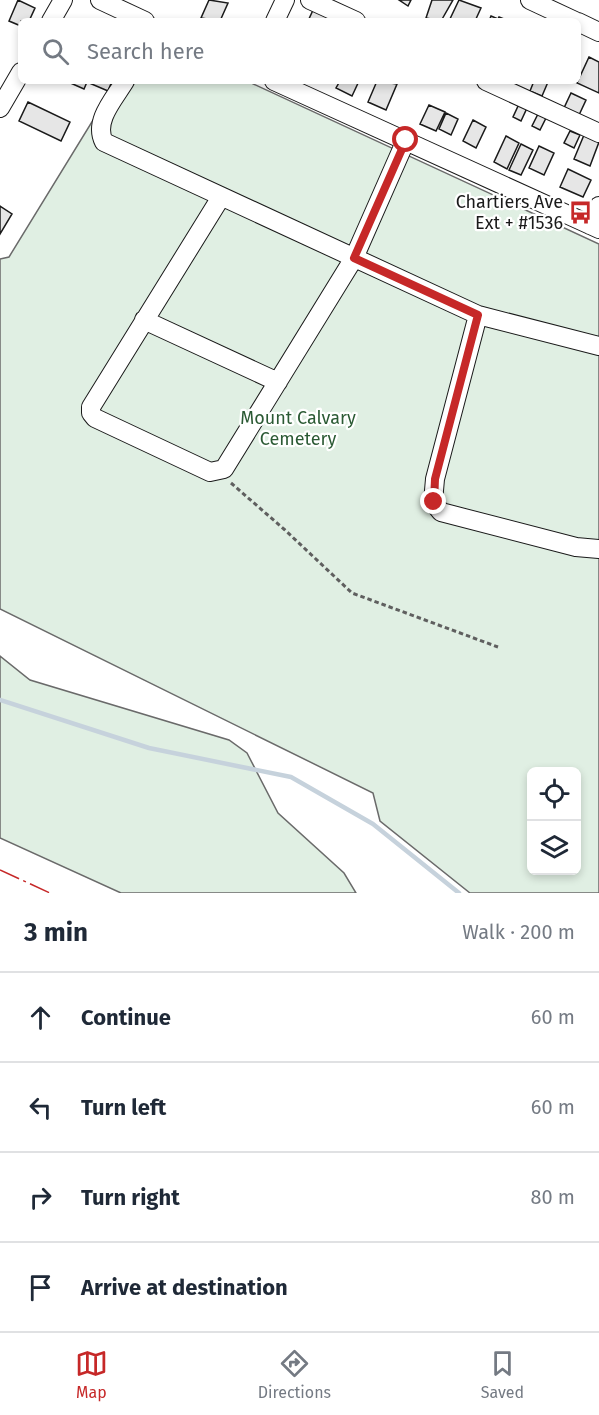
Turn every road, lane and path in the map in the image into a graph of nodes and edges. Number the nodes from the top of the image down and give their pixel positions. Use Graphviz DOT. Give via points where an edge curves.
graph roads {
  1 [pos="63,0"];
  2 [pos="100,0"];
  3 [pos="285,0"];
  4 [pos="310,0"];
  5 [pos="530,0"];
  6 [pos="53,18"];
  7 [pos="139,18"];
  8 [pos="276,18"];
  9 [pos="349,18"];
  10 [pos="568,18"];
  11 [pos="581,24"];
  12 [pos="599,32"];
  13 [pos="18,77"];
  14 [pos="123,84"];
  15 [pos="281,84"];
  16 [pos="493,84"];
  17 [pos="0,108"];
  18 [pos="599,133"];
  19 [pos="406,140"];
  20 [pos="221,197"];
  21 [pos="599,206"];
  22 [pos="595,227"];
  23 [pos="354,258"];
  24 [pos="478,315"];
  25 [pos="144,320"];
  26 [pos="599,346"];
  27 [pos="278,382"];
  28 [pos="218,472"];
  29 [pos="599,549"];
  30 [pos="498,647"];
  1 -- 6 [label="street"];
  2 -- 7 [label="street"];
  3 -- 8 [label="street"];
  4 -- 9 [label="street"];
  5 -- 10 [label="street"];
  11 -- 12 [label="street"];
  13 -- 17 [label="street"];
  14 -- 20 [label="street" via="104,115 100,135 104,142"];
  15 -- 19 [label="street"];
  16 -- 18 [label="street"];
  19 -- 22 [label="street"];
  19 -- 23 [label="street"];
  20 -- 23 [label="street"];
  20 -- 25 [label="street"];
  21 -- 22 [label="street"];
  23 -- 24 [label="street"];
  23 -- 27 [label="street"];
  24 -- 26 [label="street"];
  24 -- 29 [label="street" via="435,479 434,502 441,512 576,547"];
  25 -- 27 [label="street"];
  25 -- 28 [label="street" via="91,413 199,467"];
  27 -- 28 [label="street" via="224,469"];
  28 -- 30 [label="path" via="351,593"];
}
